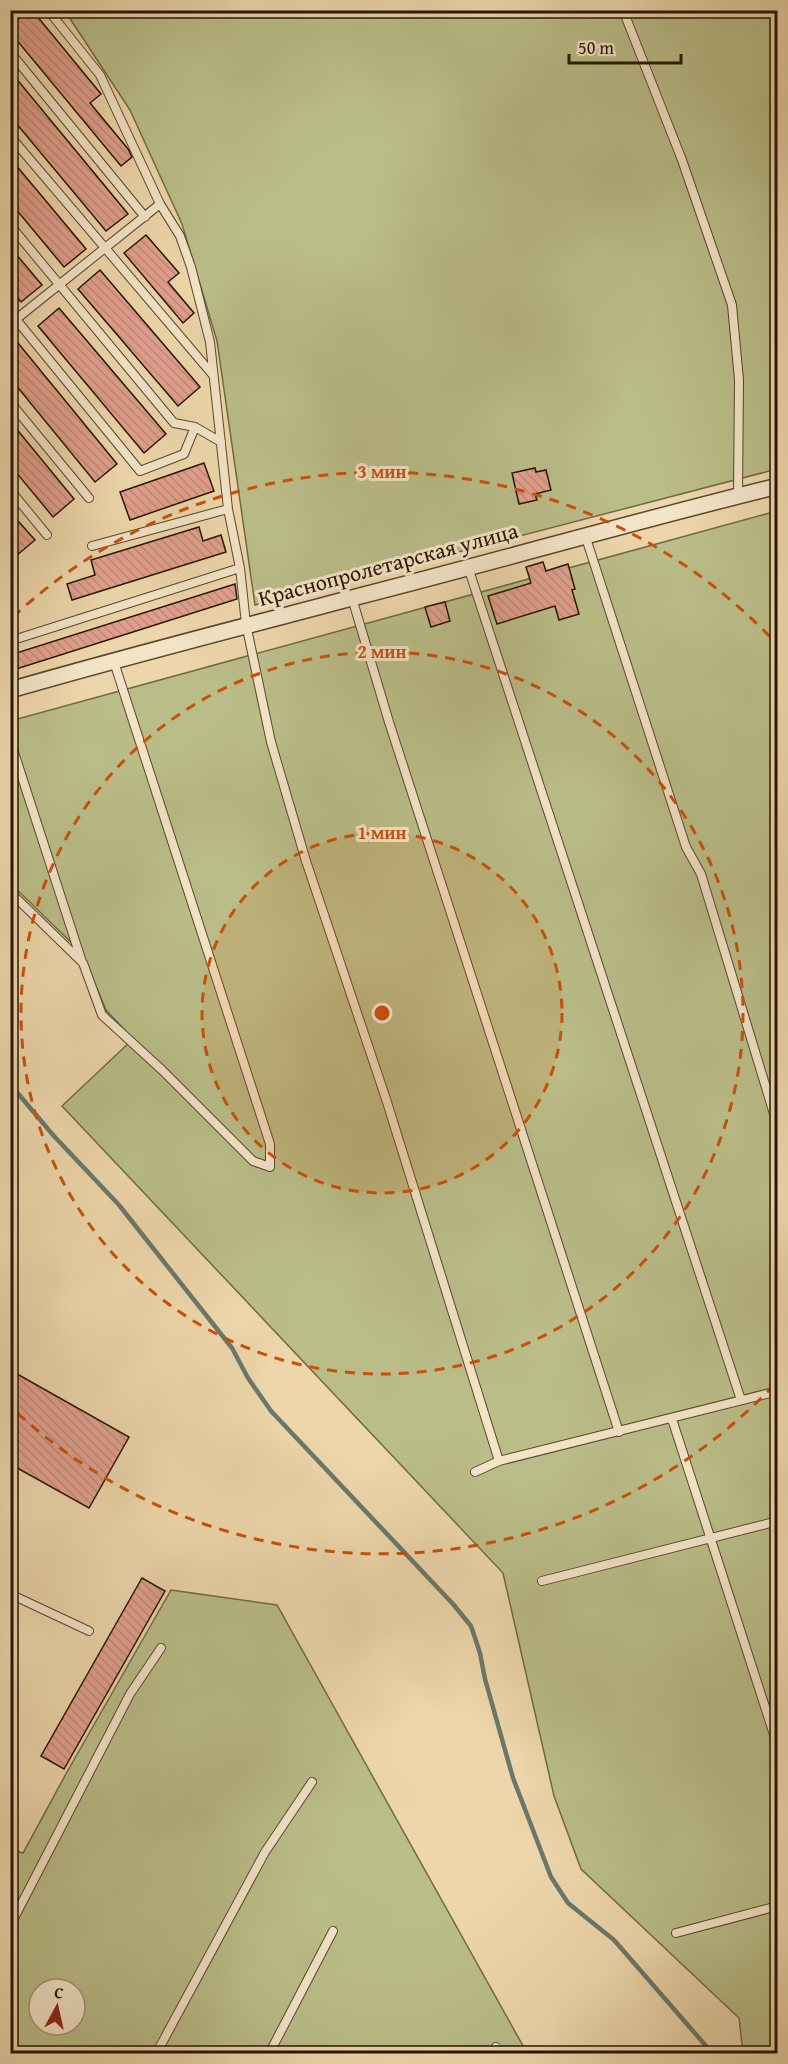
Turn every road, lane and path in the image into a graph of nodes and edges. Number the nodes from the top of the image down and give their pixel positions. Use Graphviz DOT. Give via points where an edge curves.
graph roads {
  1 [pos="48,10"];
  2 [pos="623,10"];
  3 [pos="10,52"];
  4 [pos="10,135"];
  5 [pos="160,204"];
  6 [pos="145,217"];
  7 [pos="10,225"];
  8 [pos="105,249"];
  9 [pos="60,285"];
  10 [pos="10,312"];
  11 [pos="13,322"];
  12 [pos="214,377"];
  13 [pos="10,402"];
  14 [pos="195,427"];
  15 [pos="221,442"];
  16 [pos="777,486"];
  17 [pos="10,490"];
  18 [pos="738,495"];
  19 [pos="89,498"];
  20 [pos="228,509"];
  21 [pos="47,535"];
  22 [pos="585,535"];
  23 [pos="92,546"];
  24 [pos="468,567"];
  25 [pos="240,568"];
  26 [pos="352,598"];
  27 [pos="246,624"];
  28 [pos="10,641"];
  29 [pos="114,662"];
  30 [pos="10,690"];
  31 [pos="10,740"];
  32 [pos="10,892"];
  33 [pos="83,963"];
  34 [pos="777,1127"];
  35 [pos="777,1391"];
  36 [pos="741,1400"];
  37 [pos="672,1419"];
  38 [pos="619,1432"];
  39 [pos="499,1461"];
  40 [pos="475,1472"];
  41 [pos="777,1521"];
  42 [pos="711,1539"];
  43 [pos="542,1581"];
  44 [pos="10,1594"];
  45 [pos="89,1631"];
  46 [pos="161,1648"];
  47 [pos="777,1747"];
  48 [pos="312,1782"];
  49 [pos="777,1906"];
  50 [pos="10,1926"];
  51 [pos="333,1931"];
  52 [pos="676,1933"];
  53 [pos="156,2054"];
  54 [pos="269,2054"];
  1 -- 5 [label="lane" via="100,75"];
  2 -- 18 [label="lane" via="682,160 732,305 739,380"];
  3 -- 6 [label="lane"];
  4 -- 8 [label="lane"];
  5 -- 6 [label="lane"];
  5 -- 12 [label="lane" via="180,236 191,267 210,342"];
  6 -- 8 [label="lane"];
  7 -- 9 [label="lane"];
  8 -- 9 [label="lane"];
  8 -- 12 [label="lane"];
  9 -- 11 [label="lane"];
  9 -- 14 [label="lane" via="174,423"];
  10 -- 11 [label="lane"];
  11 -- 14 [label="lane" via="140,471 184,454"];
  12 -- 15 [label="lane"];
  13 -- 19 [label="lane"];
  14 -- 15 [label="lane"];
  15 -- 20 [label="lane"];
  16 -- 18 [label="street, Краснопролетарская улица"];
  17 -- 21 [label="lane"];
  18 -- 22 [label="street, Краснопролетарская улица"];
  20 -- 23 [label="lane"];
  20 -- 25 [label="lane"];
  22 -- 24 [label="street, Краснопролетарская улица"];
  22 -- 34 [label="lane" via="686,847 700,873"];
  24 -- 26 [label="street, Краснопролетарская улица"];
  24 -- 36 [label="lane"];
  25 -- 27 [label="lane"];
  25 -- 28 [label="lane"];
  26 -- 27 [label="street, Краснопролетарская улица"];
  26 -- 38 [label="lane"];
  27 -- 29 [label="street, Краснопролетарская улица"];
  27 -- 39 [label="lane" via="271,742 306,861"];
  29 -- 30 [label="street, Краснопролетарская улица"];
  29 -- 33 [label="lane" via="270,1144 270,1167 253,1161 102,1015"];
  31 -- 33 [label="lane"];
  32 -- 33 [label="lane"];
  35 -- 36 [label="lane"];
  36 -- 37 [label="lane"];
  37 -- 38 [label="lane"];
  37 -- 42 [label="lane"];
  38 -- 39 [label="lane"];
  39 -- 40 [label="lane"];
  41 -- 42 [label="lane"];
  42 -- 43 [label="lane"];
  42 -- 47 [label="lane"];
  44 -- 45 [label="lane"];
  46 -- 50 [label="lane" via="130,1694"];
  48 -- 53 [label="lane" via="265,1852"];
  49 -- 52 [label="lane"];
  51 -- 54 [label="lane"];
}
